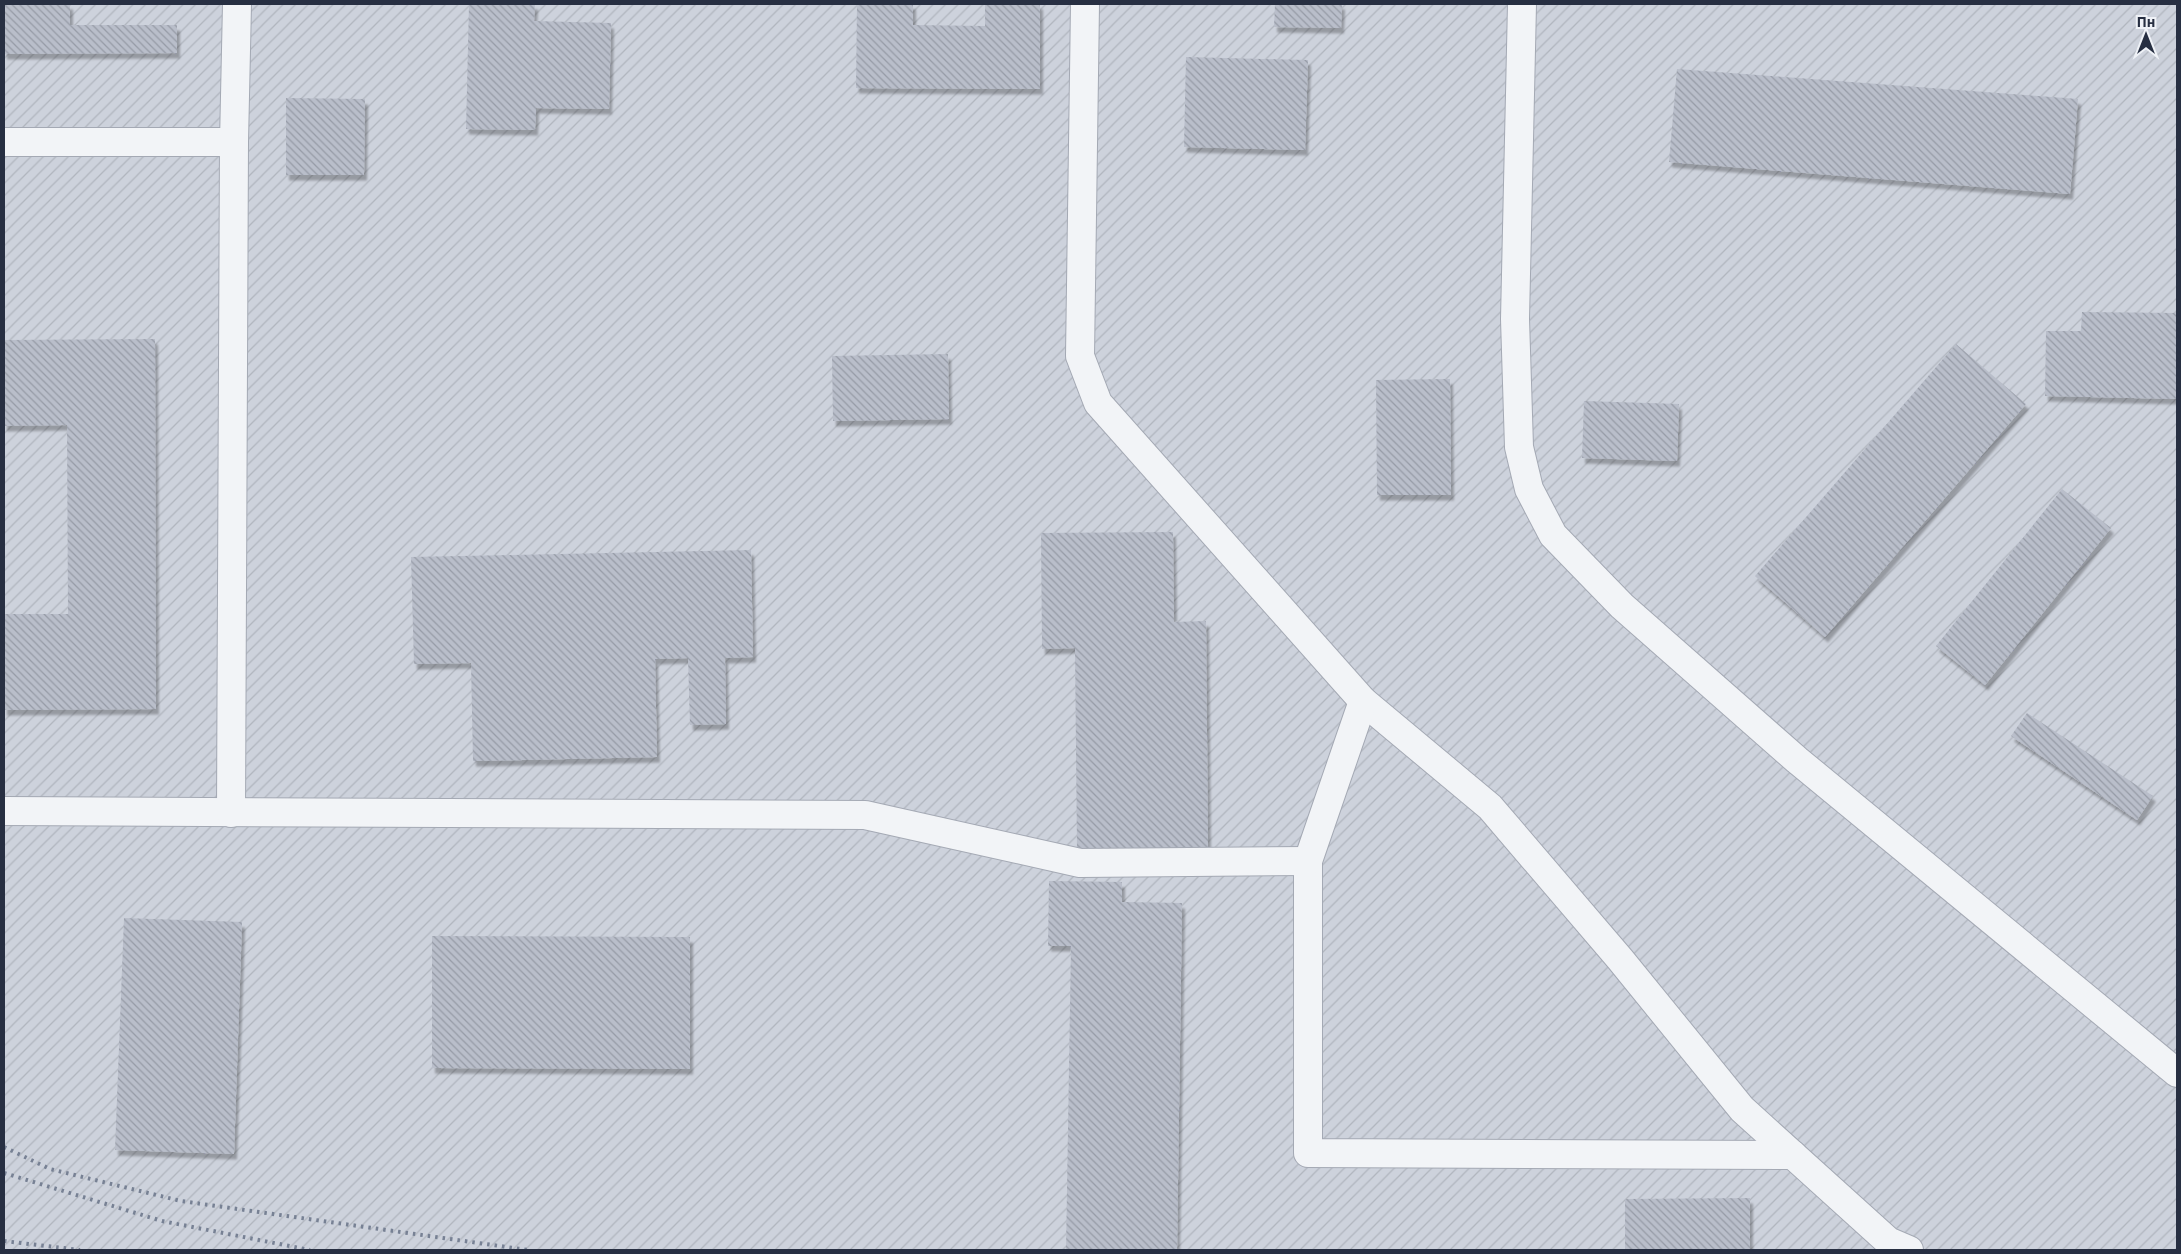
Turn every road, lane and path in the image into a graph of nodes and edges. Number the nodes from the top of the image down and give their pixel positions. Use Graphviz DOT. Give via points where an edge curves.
graph roads {
  1 [pos="237,4"];
  2 [pos="1085,4"];
  3 [pos="1522,4"];
  4 [pos="4,142"];
  5 [pos="234,142"];
  6 [pos="1363,701"];
  7 [pos="4,811"];
  8 [pos="231,813"];
  9 [pos="1308,861"];
  10 [pos="2177,1073"];
  11 [pos="1793,1155"];
  12 [pos="1909,1250"];
  1 -- 5 [label="lane"];
  2 -- 6 [label="lane" via="1080,356 1098,402"];
  3 -- 10 [label="lane" via="1515,319 1519,447 1529,489 1553,535 1622,606 1797,760"];
  4 -- 5 [label="lane"];
  5 -- 8 [label="lane"];
  6 -- 9 [label="lane"];
  6 -- 11 [label="lane" via="1490,807 1742,1109"];
  7 -- 8 [label="lane"];
  8 -- 9 [label="lane" via="865,815 1080,863"];
  9 -- 11 [label="lane" via="1308,1152"];
  11 -- 12 [label="lane" via="1888,1240"];
}
